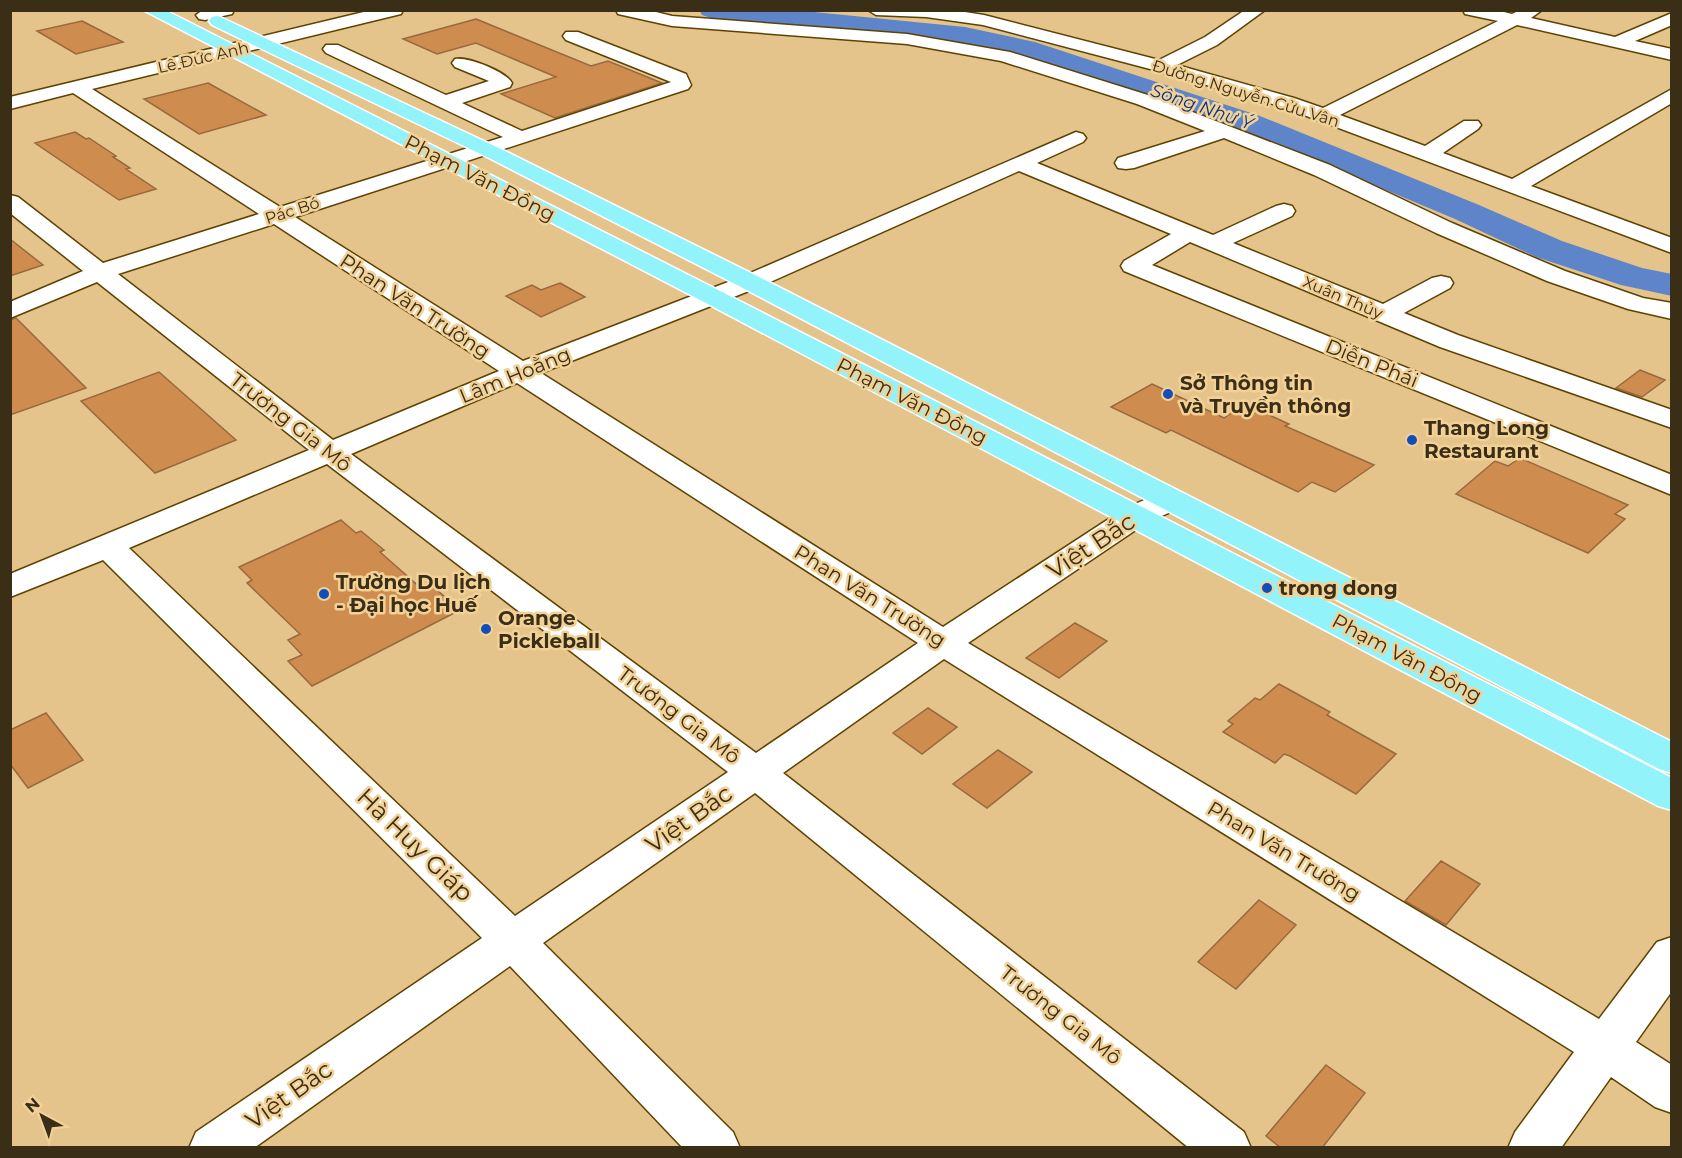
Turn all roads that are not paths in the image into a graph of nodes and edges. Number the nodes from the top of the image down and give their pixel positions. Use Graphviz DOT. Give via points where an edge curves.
graph roads {
  1 [pos="150,10"];
  2 [pos="226,10"];
  3 [pos="395,10"];
  4 [pos="624,10"];
  5 [pos="876,10"];
  6 [pos="1257,10"];
  7 [pos="1471,10"];
  8 [pos="1534,10"];
  9 [pos="200,13"];
  10 [pos="1022,15"];
  11 [pos="1671,18"];
  12 [pos="1514,19"];
  13 [pos="1003,25"];
  14 [pos="572,36"];
  15 [pos="264,42"];
  16 [pos="1619,42"];
  17 [pos="332,49"];
  18 [pos="229,51"];
  19 [pos="1671,55"];
  20 [pos="461,63"];
  21 [pos="1161,66"];
  22 [pos="482,71"];
  23 [pos="76,87"];
  24 [pos="417,89"];
  25 [pos="1671,95"];
  26 [pos="383,99"];
  27 [pos="445,102"];
  28 [pos="10,104"];
  29 [pos="1638,115"];
  30 [pos="1323,116"];
  31 [pos="1660,122"];
  32 [pos="1471,125"];
  33 [pos="1223,132"];
  34 [pos="521,138"];
  35 [pos="1076,138"];
  36 [pos="485,149"];
  37 [pos="1428,154"];
  38 [pos="448,161"];
  39 [pos="1018,163"];
  40 [pos="1126,163"];
  41 [pos="1513,187"];
  42 [pos="10,202"];
  43 [pos="1284,212"];
  44 [pos="275,215"];
  45 [pos="1202,238"];
  46 [pos="1671,246"];
  47 [pos="100,272"];
  48 [pos="750,282"];
  49 [pos="1441,283"];
  50 [pos="713,297"];
  51 [pos="10,311"];
  52 [pos="1671,311"];
  53 [pos="1384,314"];
  54 [pos="1449,341"];
  55 [pos="519,372"];
  56 [pos="1398,373"];
  57 [pos="1671,420"];
  58 [pos="331,453"];
  59 [pos="1671,486"];
  60 [pos="1171,500"];
  61 [pos="1135,516"];
  62 [pos="109,547"];
  63 [pos="10,586"];
  64 [pos="943,643"];
  65 [pos="1671,759"];
  66 [pos="756,773"];
  67 [pos="1671,796"];
  68 [pos="513,941"];
  69 [pos="1671,955"];
  70 [pos="1604,1046"];
  71 [pos="1671,1092"];
  72 [pos="213,1148"];
  73 [pos="716,1148"];
  74 [pos="1227,1148"];
  75 [pos="1532,1148"];
  1 -- 18 [label="main road, Phạm Văn Đồng"];
  2 -- 9 [label="street"];
  3 -- 15 [label="street, Lê Đức Anh"];
  4 -- 33 [label="street" via="672,21 882,37 1004,56 1133,97"];
  5 -- 13 [label="street, Đường Nguyễn Cửu Vân" via="926,12"];
  6 -- 21 [label="street" via="1211,41"];
  7 -- 12 [label="street"];
  8 -- 12 [label="street"];
  9 -- 15 [label="main road, Phạm Văn Đồng"];
  10 -- 13 [label="street"];
  11 -- 16 [label="street"];
  12 -- 16 [label="street"];
  12 -- 30 [label="street"];
  13 -- 21 [label="street, Đường Nguyễn Cửu Vân"];
  14 -- 34 [label="street, Pác Bó" via="679,78 681,85"];
  15 -- 18 [label="street, Lê Đức Anh"];
  15 -- 26 [label="main road, Phạm Văn Đồng"];
  16 -- 19 [label="street"];
  17 -- 24 [label="street"];
  18 -- 23 [label="street, Lê Đức Anh"];
  18 -- 38 [label="main road, Phạm Văn Đồng"];
  20 -- 22 [label="street"];
  21 -- 30 [label="street, Đường Nguyễn Cửu Vân"];
  22 -- 24 [label="street"];
  22 -- 27 [label="street" via="503,83"];
  23 -- 28 [label="street, Lê Đức Anh"];
  23 -- 44 [label="street, Phan Văn Trường"];
  24 -- 26 [label="street"];
  24 -- 27 [label="street"];
  25 -- 29 [label="street"];
  26 -- 36 [label="main road, Phạm Văn Đồng"];
  27 -- 34 [label="street"];
  29 -- 31 [label="street"];
  29 -- 41 [label="street"];
  30 -- 37 [label="street, Đường Nguyễn Cửu Vân"];
  32 -- 37 [label="street"];
  33 -- 40 [label="street"];
  33 -- 52 [label="street" via="1322,170 1556,276"];
  34 -- 36 [label="street, Pác Bó"];
  35 -- 39 [label="street, Lâm Hoằng"];
  36 -- 38 [label="street, Pác Bó"];
  36 -- 48 [label="main road, Phạm Văn Đồng"];
  37 -- 41 [label="street, Đường Nguyễn Cửu Vân"];
  38 -- 44 [label="street, Pác Bó"];
  38 -- 50 [label="main road, Phạm Văn Đồng"];
  39 -- 45 [label="street, Xuân Thủy"];
  39 -- 48 [label="street, Lâm Hoằng"];
  41 -- 46 [label="street, Đường Nguyễn Cửu Vân"];
  42 -- 47 [label="street, Trương Gia Mô"];
  43 -- 45 [label="street"];
  44 -- 47 [label="street, Pác Bó"];
  44 -- 55 [label="street, Phan Văn Trường"];
  45 -- 53 [label="street, Xuân Thủy"];
  45 -- 56 [label="street, Diễn Phái" via="1133,266"];
  47 -- 51 [label="street, Pác Bó"];
  47 -- 58 [label="street, Trương Gia Mô"];
  48 -- 50 [label="street, Lâm Hoằng"];
  48 -- 60 [label="main road, Phạm Văn Đồng"];
  49 -- 53 [label="street"];
  50 -- 55 [label="street, Lâm Hoằng"];
  50 -- 61 [label="main road, Phạm Văn Đồng"];
  53 -- 54 [label="street, Xuân Thủy"];
  54 -- 56 [label="street"];
  54 -- 57 [label="street, Xuân Thủy"];
  55 -- 58 [label="street, Lâm Hoằng"];
  55 -- 64 [label="street, Phan Văn Trường"];
  56 -- 59 [label="street, Diễn Phái"];
  58 -- 62 [label="street, Lâm Hoằng"];
  58 -- 66 [label="street, Trương Gia Mô"];
  60 -- 61 [label="street, Việt Bắc"];
  60 -- 65 [label="main road, Phạm Văn Đồng"];
  61 -- 64 [label="street, Việt Bắc"];
  61 -- 67 [label="main road, Phạm Văn Đồng"];
  62 -- 63 [label="street, Lâm Hoằng"];
  62 -- 68 [label="street, Hà Huy Giáp"];
  64 -- 66 [label="street, Việt Bắc"];
  64 -- 70 [label="street, Phan Văn Trường"];
  66 -- 68 [label="street, Việt Bắc"];
  66 -- 74 [label="street, Trương Gia Mô"];
  68 -- 72 [label="street, Việt Bắc"];
  68 -- 73 [label="street, Hà Huy Giáp"];
  69 -- 70 [label="street"];
  70 -- 71 [label="street, Phan Văn Trường"];
  70 -- 75 [label="street"];
}
